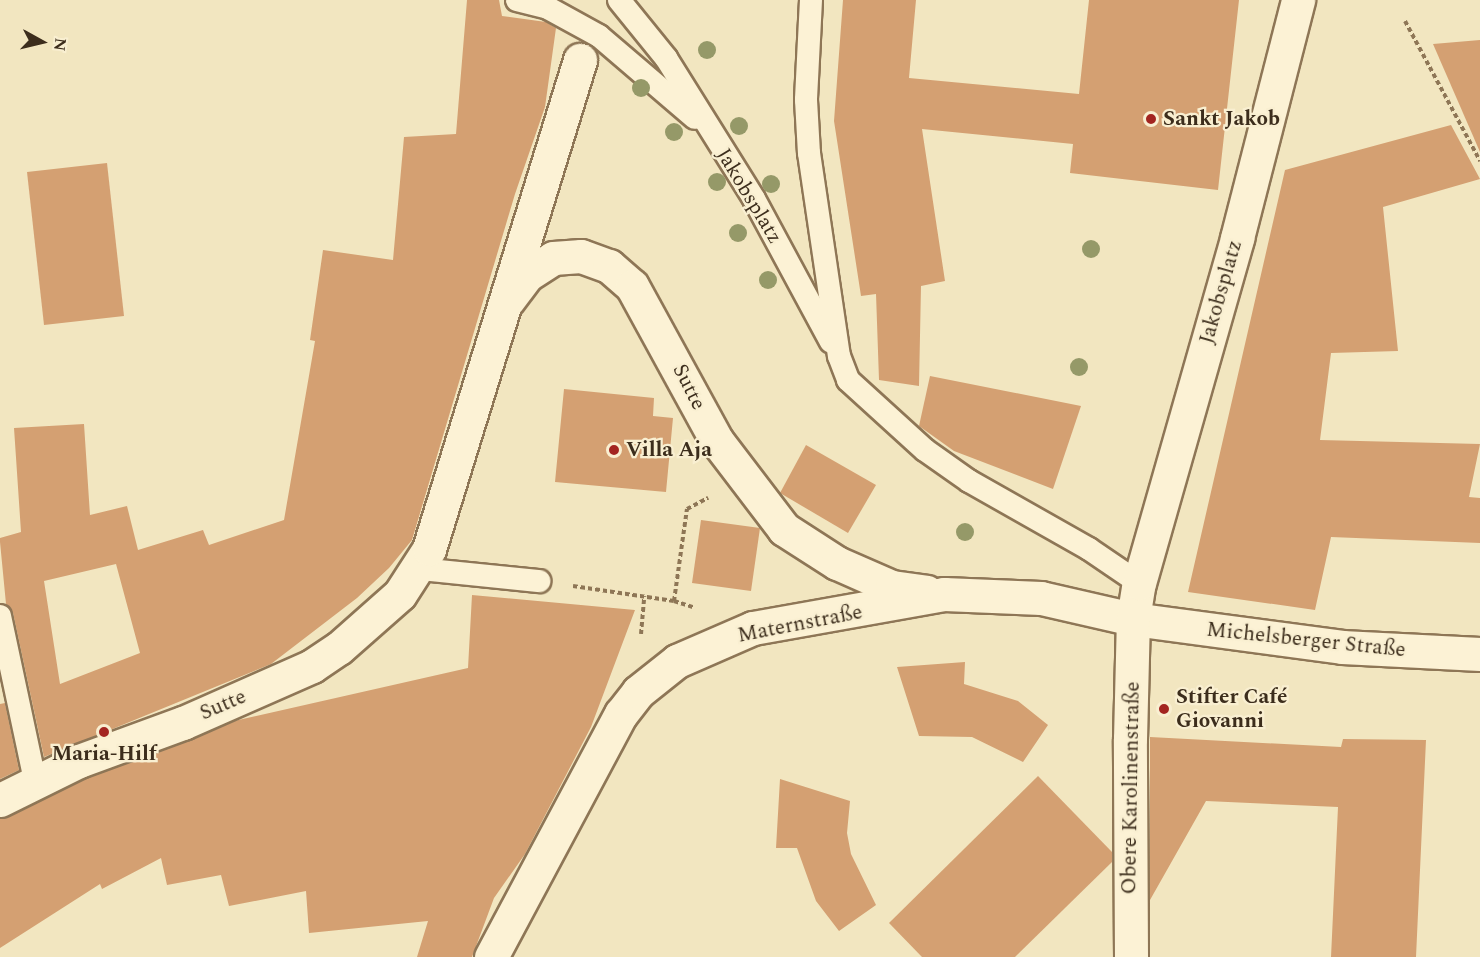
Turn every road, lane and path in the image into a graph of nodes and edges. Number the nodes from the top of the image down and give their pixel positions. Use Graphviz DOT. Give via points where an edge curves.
graph roads {
  1 [pos="517,0"];
  2 [pos="811,0"];
  3 [pos="1298,0"];
  4 [pos="624,1"];
  5 [pos="1405,21"];
  6 [pos="580,60"];
  7 [pos="710,131"];
  8 [pos="1480,161"];
  9 [pos="503,306"];
  10 [pos="839,356"];
  11 [pos="742,479"];
  12 [pos="420,569"];
  13 [pos="539,581"];
  14 [pos="1139,583"];
  15 [pos="583,588"];
  16 [pos="944,594"];
  17 [pos="665,600"];
  18 [pos="674,601"];
  19 [pos="0,616"];
  20 [pos="1133,619"];
  21 [pos="1480,654"];
  22 [pos="34,781"];
  23 [pos="0,800"];
  24 [pos="491,957"];
  25 [pos="1131,957"];
  1 -- 7 [label="lane, Jakobsplatz" via="548,8 599,36"];
  2 -- 10 [label="lane, Jakobsplatz" via="806,100 809,153"];
  3 -- 14 [label="street, Jakobsplatz" via="1237,238"];
  4 -- 7 [label="lane, Jakobsplatz" via="666,58"];
  5 -- 8 [label="path"];
  6 -- 9 [label="street, Sutte"];
  7 -- 10 [label="lane, Jakobsplatz" via="754,199"];
  9 -- 11 [label="street, Sutte" via="527,275 553,258 580,256 609,266 638,296"];
  9 -- 12 [label="street, Sutte"];
  10 -- 14 [label="lane, Jakobsplatz" via="848,380 925,450 969,481 1089,549"];
  11 -- 16 [label="street, Sutte" via="784,529 837,563 892,587"];
  11 -- 18 [label="path" via="687,509"];
  12 -- 13 [label="lane"];
  12 -- 22 [label="street, Sutte" via="373,619 312,666 183,723"];
  14 -- 20 [label="street, Jakobsplatz"];
  15 -- 17 [label="path"];
  16 -- 20 [label="street, Maternstraße" via="1041,598"];
  16 -- 24 [label="street, Maternstraße" via="753,628 676,661 638,692 621,714"];
  19 -- 22 [label="lane"];
  20 -- 21 [label="street, Michelsberger Straße" via="1342,647"];
  20 -- 25 [label="street, Obere Karolinenstraße"];
  22 -- 23 [label="street, Sutte"];
}
